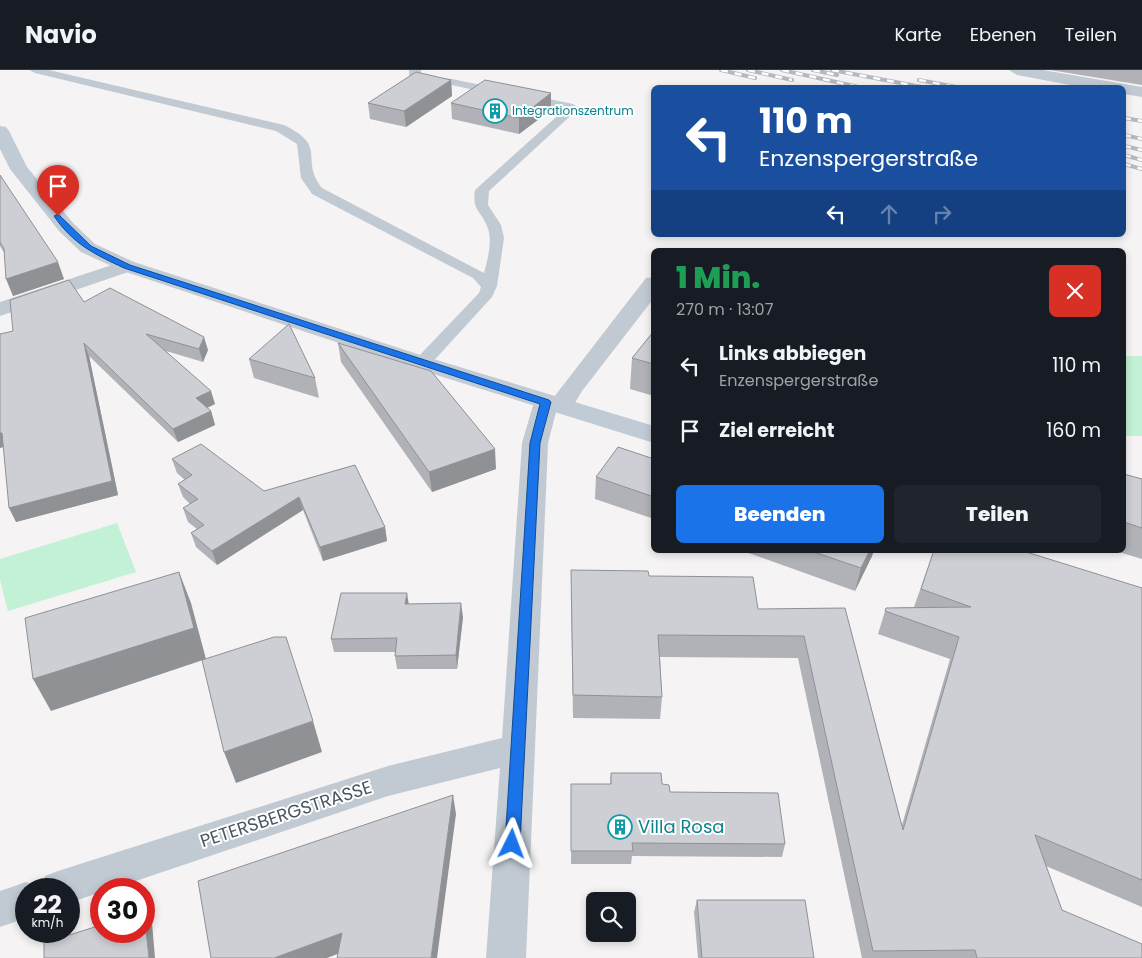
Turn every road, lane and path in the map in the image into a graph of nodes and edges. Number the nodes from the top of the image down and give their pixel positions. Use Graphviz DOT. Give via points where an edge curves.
graph roads {
  1 [pos="35,70"];
  2 [pos="415,70"];
  3 [pos="1017,70"];
  4 [pos="1099,85"];
  5 [pos="1126,89"];
  6 [pos="1142,92"];
  7 [pos="0,131"];
  8 [pos="127,266"];
  9 [pos="489,286"];
  10 [pos="651,287"];
  11 [pos="0,309"];
  12 [pos="422,363"];
  13 [pos="553,404"];
  14 [pos="651,434"];
  15 [pos="517,749"];
  16 [pos="80,882"];
  17 [pos="15,904"];
  18 [pos="0,909"];
  19 [pos="506,958"];
  1 -- 9 [label="lane" via="280,128 297,135 304,143 308,178 317,191 478,275"];
  2 -- 9 [label="lane" via="414,75 422,80 452,82 573,108 482,190 479,202 494,226 497,243"];
  3 -- 4 [label="street"];
  5 -- 6 [label="street"];
  7 -- 8 [label="street" via="19,169 66,227 88,248"];
  8 -- 11 [label="street"];
  8 -- 12 [label="street"];
  9 -- 12 [label="lane" via="486,294"];
  10 -- 13 [label="street" via="571,389"];
  12 -- 13 [label="street"];
  13 -- 14 [label="street"];
  13 -- 15 [label="street" via="535,443"];
  15 -- 16 [label="street, PETERSBERGSTRASSE" via="388,780"];
  15 -- 19 [label="street"];
  17 -- 18 [label="street"];
}
